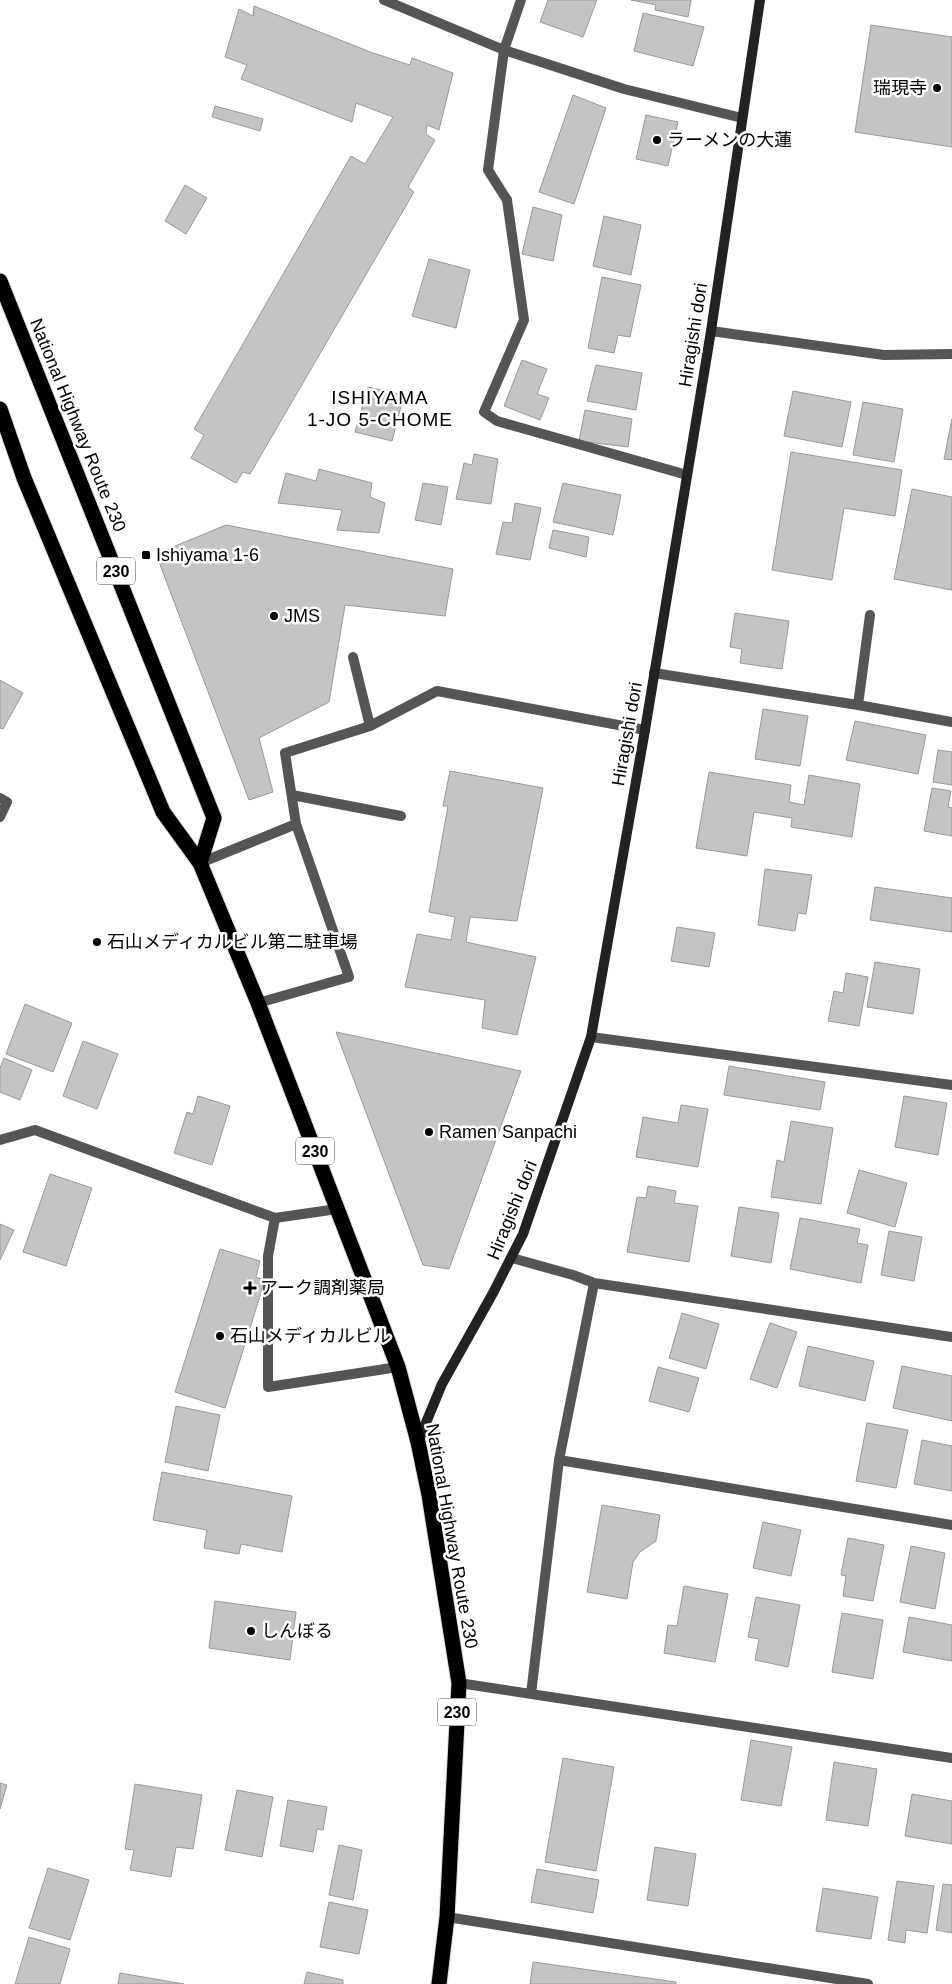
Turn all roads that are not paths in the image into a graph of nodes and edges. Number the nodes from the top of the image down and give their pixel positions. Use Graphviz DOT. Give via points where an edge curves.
graph roads {
  1 [pos="384,0"];
  2 [pos="521,0"];
  3 [pos="760,0"];
  4 [pos="504,50"];
  5 [pos="742,118"];
  6 [pos="0,281"];
  7 [pos="711,331"];
  8 [pos="952,354"];
  9 [pos="0,409"];
  10 [pos="687,475"];
  11 [pos="870,615"];
  12 [pos="353,657"];
  13 [pos="654,673"];
  14 [pos="858,705"];
  15 [pos="952,722"];
  16 [pos="370,726"];
  17 [pos="645,730"];
  18 [pos="292,795"];
  19 [pos="0,798"];
  20 [pos="401,816"];
  21 [pos="0,817"];
  22 [pos="296,824"];
  23 [pos="200,863"];
  24 [pos="258,1003"];
  25 [pos="591,1036"];
  26 [pos="952,1085"];
  27 [pos="0,1140"];
  28 [pos="337,1209"];
  29 [pos="275,1218"];
  30 [pos="512,1258"];
  31 [pos="594,1282"];
  32 [pos="952,1337"];
  33 [pos="398,1367"];
  34 [pos="418,1442"];
  35 [pos="559,1460"];
  36 [pos="952,1525"];
  37 [pos="459,1683"];
  38 [pos="531,1694"];
  39 [pos="952,1758"];
  40 [pos="447,1917"];
  41 [pos="439,1984"];
  42 [pos="868,1984"];
  1 -- 4 [label="street"];
  2 -- 4 [label="street"];
  3 -- 5 [label="street, Hiragishi dori"];
  4 -- 5 [label="street" via="624,89"];
  4 -- 10 [label="street" via="488,170 507,200 524,320 484,412 496,421"];
  5 -- 7 [label="street, Hiragishi dori"];
  6 -- 23 [label="highway, National Highway Route 230 / 230" via="214,818"];
  7 -- 8 [label="street" via="884,354"];
  7 -- 10 [label="street, Hiragishi dori"];
  9 -- 23 [label="highway, National Highway Route 230 / 230" via="28,487 163,812"];
  10 -- 13 [label="street, Hiragishi dori"];
  11 -- 14 [label="street"];
  12 -- 16 [label="street"];
  13 -- 14 [label="street"];
  13 -- 17 [label="street, Hiragishi dori"];
  14 -- 15 [label="street"];
  16 -- 17 [label="street" via="437,691"];
  16 -- 18 [label="street" via="285,753"];
  17 -- 25 [label="street, Hiragishi dori"];
  18 -- 20 [label="street"];
  18 -- 22 [label="street"];
  19 -- 21 [label="street" via="7,802"];
  22 -- 23 [label="street"];
  22 -- 24 [label="street" via="349,977"];
  23 -- 24 [label="highway, National Highway Route 230 / 230"];
  24 -- 28 [label="highway, National Highway Route 230 / 230"];
  25 -- 26 [label="street"];
  25 -- 30 [label="street, Hiragishi dori" via="534,1207"];
  27 -- 29 [label="street" via="35,1130"];
  28 -- 29 [label="street"];
  28 -- 33 [label="highway, National Highway Route 230 / 230"];
  29 -- 33 [label="street" via="268,1256 268,1387"];
  30 -- 31 [label="street"];
  30 -- 34 [label="street, Hiragishi dori" via="442,1384"];
  31 -- 32 [label="street"];
  31 -- 35 [label="street"];
  33 -- 34 [label="highway, National Highway Route 230 / 230"];
  34 -- 37 [label="highway, National Highway Route 230 / 230"];
  35 -- 36 [label="street"];
  35 -- 38 [label="street"];
  37 -- 38 [label="street"];
  37 -- 40 [label="highway, National Highway Route 230 / 230"];
  38 -- 39 [label="street"];
  40 -- 41 [label="highway, National Highway Route 230 / 230"];
  40 -- 42 [label="street"];
}
